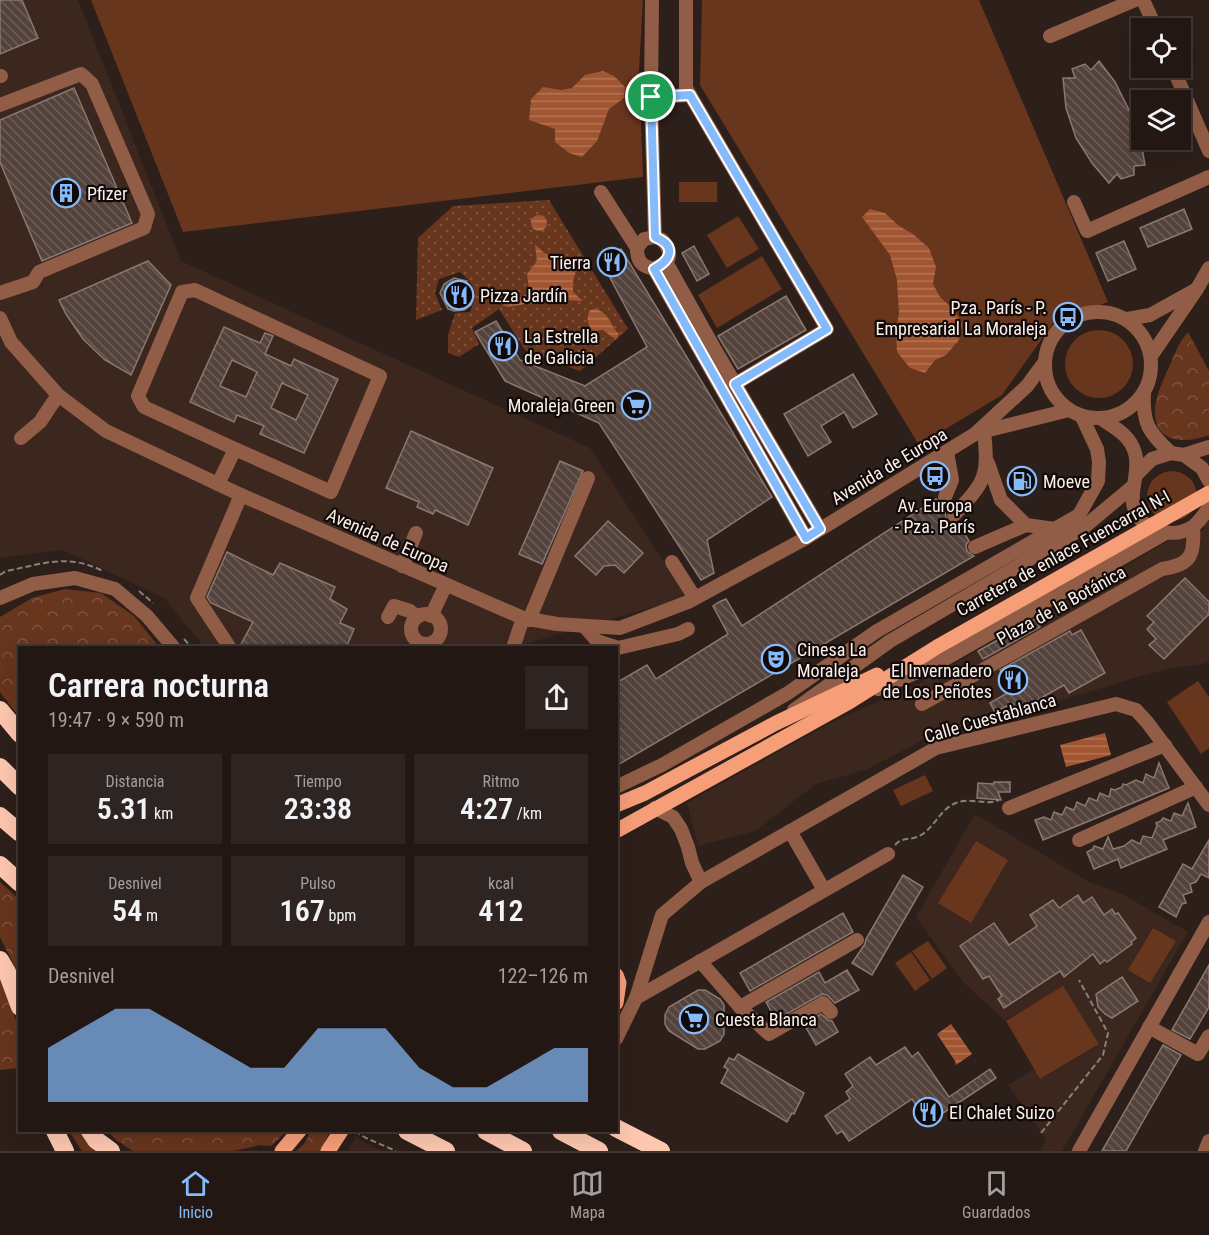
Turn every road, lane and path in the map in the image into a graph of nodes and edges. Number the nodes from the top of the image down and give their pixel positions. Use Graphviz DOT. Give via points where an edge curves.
graph roads {
  1 [pos="652,0"];
  2 [pos="686,0"];
  3 [pos="1135,0"];
  4 [pos="1143,0"];
  5 [pos="1151,18"];
  6 [pos="1050,36"];
  7 [pos="1177,78"];
  8 [pos="690,95"];
  9 [pos="651,97"];
  10 [pos="0,105"];
  11 [pos="1209,151"];
  12 [pos="1209,177"];
  13 [pos="601,192"];
  14 [pos="1074,202"];
  15 [pos="655,237"];
  16 [pos="638,248"];
  17 [pos="660,266"];
  18 [pos="1209,268"];
  19 [pos="1197,290"];
  20 [pos="0,293"];
  21 [pos="0,318"];
  22 [pos="1127,319"];
  23 [pos="714,348"];
  24 [pos="1151,356"];
  25 [pos="695,357"];
  26 [pos="1044,363"];
  27 [pos="735,384"];
  28 [pos="1144,392"];
  29 [pos="58,395"];
  30 [pos="1069,410"];
  31 [pos="1082,417"];
  32 [pos="1100,418"];
  33 [pos="757,421"];
  34 [pos="739,432"];
  35 [pos="980,433"];
  36 [pos="21,438"];
  37 [pos="1209,447"];
  38 [pos="235,449"];
  39 [pos="947,452"];
  40 [pos="1177,454"];
  41 [pos="987,462"];
  42 [pos="588,478"];
  43 [pos="1134,481"];
  44 [pos="1209,482"];
  45 [pos="218,484"];
  46 [pos="1209,492"];
  47 [pos="241,495"];
  48 [pos="945,497"];
  49 [pos="1209,508"];
  50 [pos="954,515"];
  51 [pos="1026,525"];
  52 [pos="1193,527"];
  53 [pos="820,529"];
  54 [pos="1055,529"];
  55 [pos="416,533"];
  56 [pos="1164,534"];
  57 [pos="806,538"];
  58 [pos="975,546"];
  59 [pos="672,562"];
  60 [pos="402,566"];
  61 [pos="446,585"];
  62 [pos="695,598"];
  63 [pos="3,599"];
  64 [pos="388,616"];
  65 [pos="431,616"];
  66 [pos="417,617"];
  67 [pos="526,619"];
  68 [pos="584,626"];
  69 [pos="688,629"];
  70 [pos="172,646"];
  71 [pos="229,646"];
  72 [pos="514,646"];
  73 [pos="612,646"];
  74 [pos="937,647"];
  75 [pos="618,648"];
  76 [pos="849,702"];
  77 [pos="922,704"];
  78 [pos="0,710"];
  79 [pos="0,720"];
  80 [pos="776,723"];
  81 [pos="18,732"];
  82 [pos="18,738"];
  83 [pos="1165,745"];
  84 [pos="0,767"];
  85 [pos="18,785"];
  86 [pos="618,786"];
  87 [pos="1196,787"];
  88 [pos="618,805"];
  89 [pos="1209,805"];
  90 [pos="655,808"];
  91 [pos="1009,808"];
  92 [pos="0,816"];
  93 [pos="618,830"];
  94 [pos="18,831"];
  95 [pos="790,831"];
  96 [pos="1080,840"];
  97 [pos="888,854"];
  98 [pos="0,865"];
  99 [pos="18,881"];
  100 [pos="701,882"];
  101 [pos="824,890"];
  102 [pos="1209,922"];
  103 [pos="857,940"];
  104 [pos="0,960"];
  105 [pos="700,962"];
  106 [pos="1079,980"];
  107 [pos="636,998"];
  108 [pos="18,1001"];
  109 [pos="740,1007"];
  110 [pos="831,1012"];
  111 [pos="1149,1027"];
  112 [pos="618,1035"];
  113 [pos="1209,1036"];
  114 [pos="618,1129"];
  115 [pos="56,1132"];
  116 [pos="91,1132"];
  117 [pos="298,1132"];
  118 [pos="341,1132"];
  119 [pos="342,1132"];
  120 [pos="357,1132"];
  121 [pos="409,1132"];
  122 [pos="488,1132"];
  123 [pos="563,1132"];
  124 [pos="1041,1132"];
  125 [pos="1209,1141"];
  126 [pos="65,1151"];
  127 [pos="111,1151"];
  128 [pos="282,1151"];
  129 [pos="328,1151"];
  130 [pos="333,1151"];
  131 [pos="396,1151"];
  132 [pos="446,1151"];
  133 [pos="523,1151"];
  134 [pos="599,1151"];
  135 [pos="661,1151"];
  136 [pos="1079,1151"];
  137 [pos="1205,1151"];
  1 -- 9 [label="street"];
  2 -- 8 [label="street" via="686,88"];
  3 -- 6 [label="street"];
  4 -- 5 [label="street"];
  7 -- 11 [label="street"];
  8 -- 9 [label="street"];
  8 -- 27 [label="street" via="827,329"];
  9 -- 15 [label="street"];
  10 -- 20 [label="street" via="81,74 92,84 148,214 144,228 39,272 33,282"];
  12 -- 14 [label="street" via="1087,231"];
  13 -- 16 [label="street"];
  15 -- 16 [label="street" via="644,239"];
  15 -- 17 [label="street" via="668,247 669,255"];
  16 -- 17 [label="street" via="638,259 644,267"];
  17 -- 23 [label="street, Avenida de Europa"];
  17 -- 25 [label="street"];
  18 -- 19 [label="street"];
  19 -- 22 [label="street" via="1150,315"];
  19 -- 24 [label="street"];
  21 -- 29 [label="street, Avenida de Europa" via="11,342"];
  22 -- 24 [label="street" via="1141,331"];
  22 -- 26 [label="street" via="1101,311 1084,312 1048,344"];
  23 -- 25 [label="street"];
  23 -- 27 [label="street, Avenida de Europa"];
  24 -- 28 [label="street" via="1151,375"];
  25 -- 34 [label="street"];
  26 -- 30 [label="street" via="1050,389"];
  26 -- 35 [label="street, Avenida de Europa"];
  27 -- 33 [label="street, Avenida de Europa"];
  28 -- 32 [label="street" via="1124,411"];
  28 -- 40 [label="street" via="1146,425 1155,439"];
  29 -- 36 [label="street" via="40,422"];
  29 -- 45 [label="street, Avenida de Europa" via="106,431"];
  30 -- 31 [label="street"];
  30 -- 35 [label="street, Avenida de Europa"];
  31 -- 32 [label="street"];
  31 -- 54 [label="street" via="1097,448 1098,481 1079,515"];
  32 -- 43 [label="street" via="1124,433 1135,453"];
  33 -- 34 [label="street"];
  33 -- 53 [label="street, Avenida de Europa"];
  34 -- 57 [label="street"];
  35 -- 39 [label="street, Avenida de Europa"];
  35 -- 41 [label="street"];
  37 -- 40 [label="street"];
  38 -- 38 [label="street" via="144,407 138,396 182,292 195,290 380,376 330,492"];
  38 -- 45 [label="street"];
  39 -- 48 [label="street" via="952,480"];
  39 -- 53 [label="street, Avenida de Europa"];
  40 -- 43 [label="street" via="1152,459"];
  40 -- 44 [label="street" via="1202,468"];
  41 -- 50 [label="street" via="974,495"];
  41 -- 51 [label="street" via="1001,500"];
  42 -- 67 [label="street"];
  43 -- 56 [label="street" via="1133,506 1145,525"];
  43 -- 80 [label="street" via="1083,528 890,641"];
  45 -- 47 [label="street, Avenida de Europa"];
  46 -- 74 [label="main road, Carretera de enlace Fuencarral N-I"];
  47 -- 60 [label="street, Avenida de Europa"];
  47 -- 71 [label="street" via="197,598"];
  49 -- 52 [label="street"];
  51 -- 54 [label="street"];
  51 -- 58 [label="street"];
  52 -- 56 [label="street"];
  52 -- 77 [label="street, Plaza de la Botánica" via="1195,547 1189,558 1176,567 1162,569"];
  53 -- 57 [label="street, Avenida de Europa"];
  54 -- 86 [label="street" via="877,631 788,693"];
  55 -- 60 [label="street"];
  56 -- 76 [label="street" via="940,662"];
  57 -- 62 [label="street, Avenida de Europa"];
  59 -- 62 [label="street"];
  60 -- 61 [label="street, Avenida de Europa"];
  61 -- 65 [label="street"];
  61 -- 67 [label="street, Avenida de Europa"];
  62 -- 68 [label="street, Avenida de Europa" via="620,628"];
  63 -- 70 [label="street" via="33,584 75,578 115,589 147,616"];
  64 -- 66 [label="street" via="394,606"];
  65 -- 66 [label="street"];
  65 -- 66 [label="street" via="439,622 440,631 436,640 427,644 412,635 411,625"];
  67 -- 68 [label="street, Avenida de Europa"];
  67 -- 72 [label="street"];
  68 -- 73 [label="street" via="597,641"];
  69 -- 75 [label="street"];
  74 -- 76 [label="main road, Carretera de enlace Fuencarral N-I"];
  74 -- 80 [label="main road, Carretera de enlace Fuencarral N-I"];
  76 -- 90 [label="main road, Carretera de enlace Fuencarral N-I"];
  78 -- 81 [label="highway"];
  79 -- 82 [label="highway"];
  80 -- 88 [label="main road, Carretera de enlace Fuencarral N-I"];
  83 -- 87 [label="street, Calle Cuestablanca"];
  83 -- 91 [label="street"];
  83 -- 95 [label="street, Calle Cuestablanca" via="1136,710 1116,704 1093,708 936,748"];
  84 -- 85 [label="highway"];
  87 -- 89 [label="street, Calle Cuestablanca"];
  87 -- 96 [label="street"];
  90 -- 93 [label="main road, Carretera de enlace Fuencarral N-I"];
  90 -- 100 [label="street" via="673,817 681,829"];
  91 -- 97 [label="path" via="1002,799 957,802 920,836 900,839"];
  92 -- 94 [label="highway"];
  95 -- 100 [label="street, Calle Cuestablanca"];
  95 -- 101 [label="street"];
  97 -- 101 [label="street"];
  98 -- 99 [label="highway"];
  100 -- 107 [label="street, Calle Cuestablanca" via="662,915"];
  101 -- 105 [label="street"];
  102 -- 111 [label="street"];
  103 -- 109 [label="street"];
  104 -- 108 [label="highway"];
  105 -- 107 [label="street"];
  105 -- 109 [label="street"];
  106 -- 124 [label="path" via="1108,1033 1103,1055"];
  107 -- 112 [label="street, Calle Cuestablanca"];
  109 -- 110 [label="street" via="769,1034 823,1003"];
  111 -- 113 [label="street" via="1198,1054"];
  111 -- 136 [label="street"];
  114 -- 135 [label="highway"];
  115 -- 126 [label="highway"];
  116 -- 127 [label="highway"];
  117 -- 128 [label="main road"];
  118 -- 129 [label="main road"];
  119 -- 130 [label="street"];
  120 -- 131 [label="path"];
  121 -- 132 [label="highway"];
  122 -- 133 [label="highway"];
  123 -- 134 [label="highway"];
  125 -- 137 [label="street"];
}
